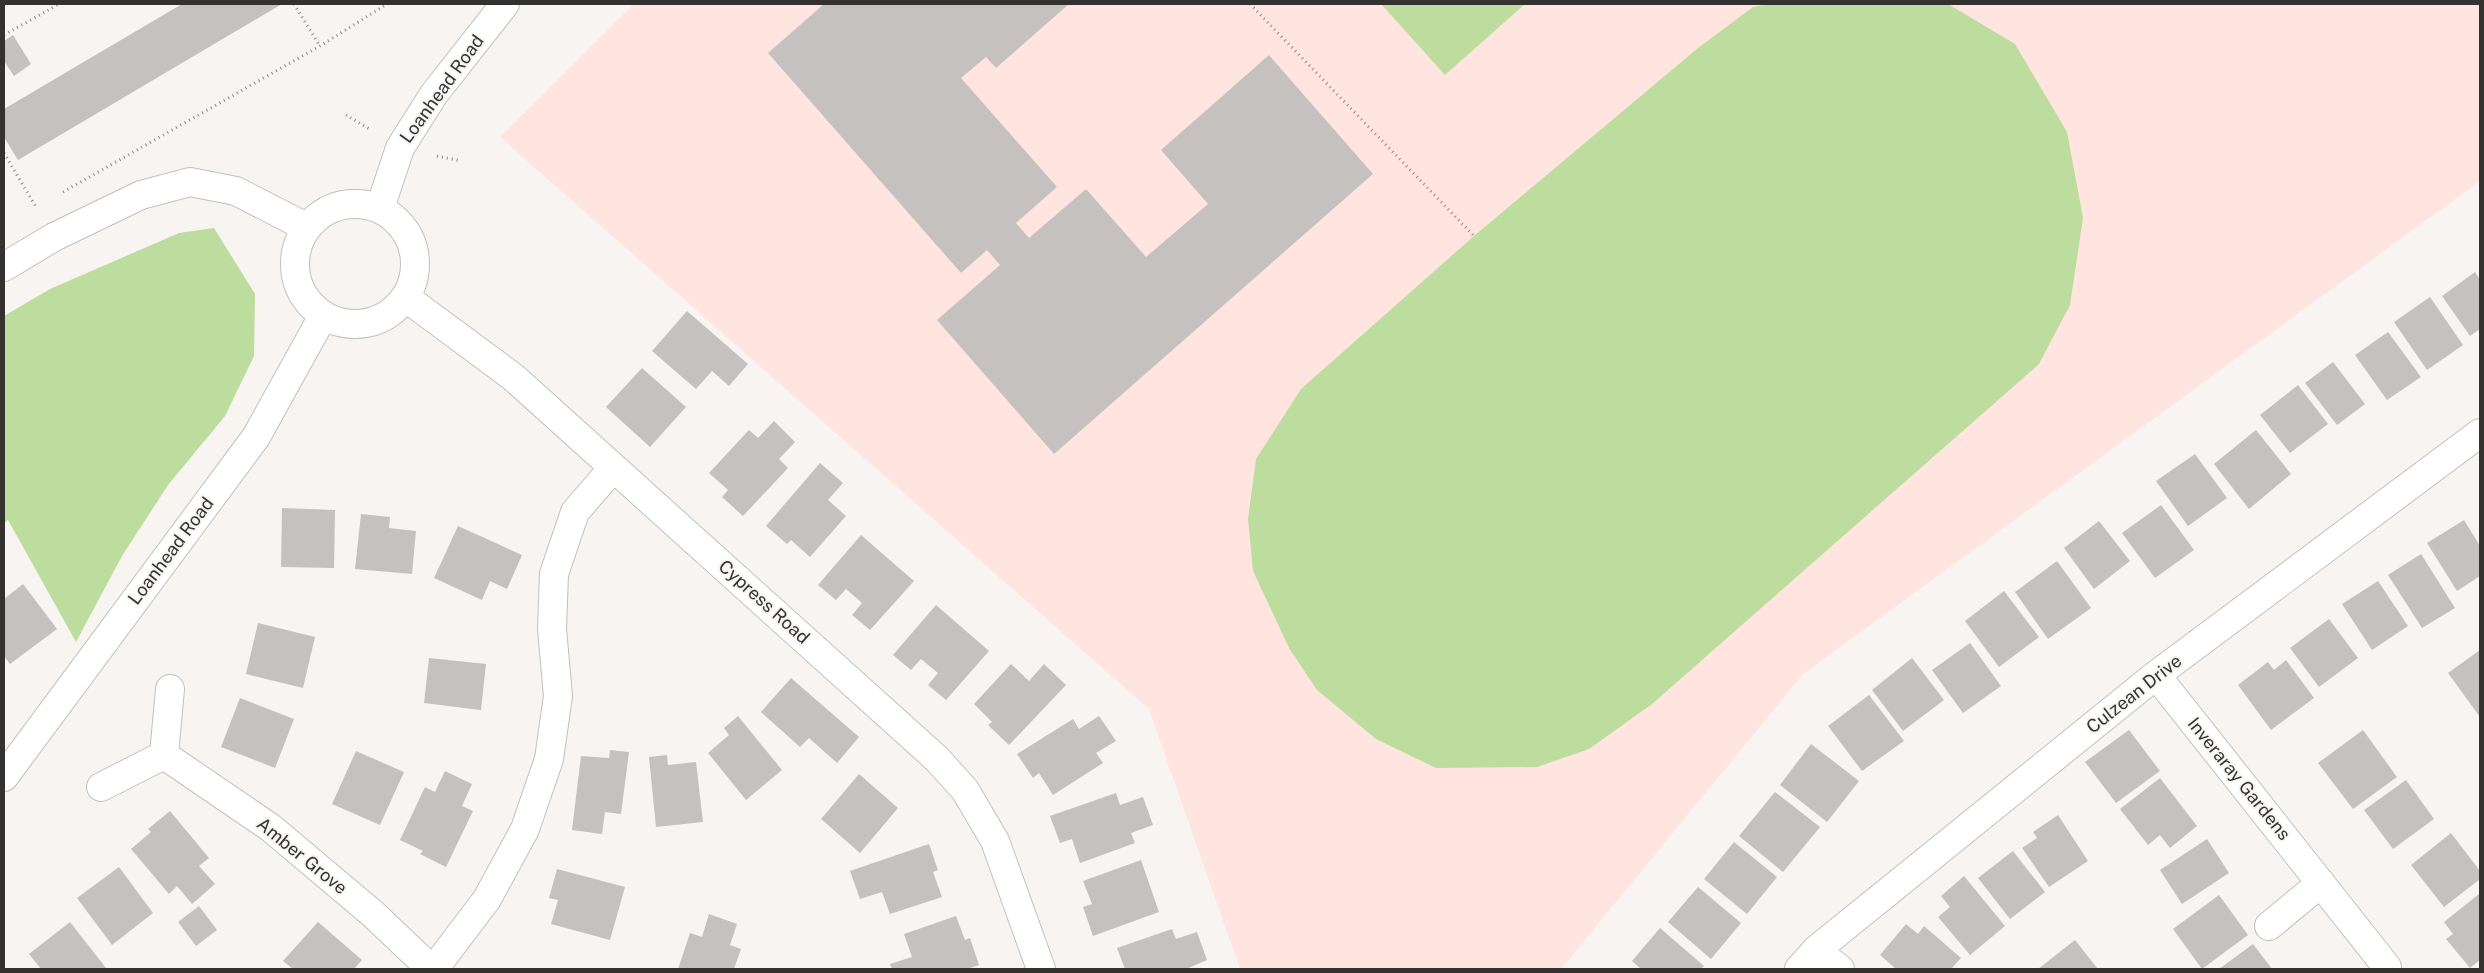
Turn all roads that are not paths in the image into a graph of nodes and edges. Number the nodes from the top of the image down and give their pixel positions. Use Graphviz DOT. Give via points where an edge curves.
graph roads {
  1 [pos="505,4"];
  2 [pos="380,208"];
  3 [pos="306,227"];
  4 [pos="4,267"];
  5 [pos="405,297"];
  6 [pos="323,316"];
  7 [pos="2478,440"];
  8 [pos="613,468"];
  9 [pos="2156,675"];
  10 [pos="170,689"];
  11 [pos="164,754"];
  12 [pos="4,777"];
  13 [pos="100,787"];
  14 [pos="2321,883"];
  15 [pos="2269,926"];
  16 [pos="1807,959"];
  17 [pos="2387,967"];
  18 [pos="433,969"];
  19 [pos="1041,969"];
  20 [pos="1840,969"];
  1 -- 2 [label="street, Loanhead Road" via="434,94 400,148"];
  2 -- 3 [label="street" via="360,203 339,204 321,213"];
  2 -- 5 [label="street" via="397,220 410,237 415,257 414,278"];
  3 -- 4 [label="street" via="236,192 190,182 141,195 54,237"];
  3 -- 6 [label="street" via="296,245 297,285 307,303"];
  5 -- 6 [label="street" via="393,311 377,320 359,324 340,323"];
  5 -- 8 [label="street, Cypress Road" via="512,378"];
  6 -- 12 [label="street, Loanhead Road" via="256,437"];
  7 -- 9 [label="street, Culzean Drive"];
  8 -- 18 [label="street" via="575,512 554,574 552,629 558,696 549,760 525,829 487,899"];
  8 -- 19 [label="street, Cypress Road" via="887,712 965,790 995,841"];
  9 -- 14 [label="street, Inveraray Gardens"];
  9 -- 16 [label="street, Culzean Drive"];
  10 -- 11 [label="street"];
  11 -- 13 [label="street"];
  11 -- 18 [label="street, Amber Grove" via="271,828"];
  14 -- 15 [label="street"];
  14 -- 17 [label="street, Inveraray Gardens"];
  16 -- 20 [label="street"];
}
